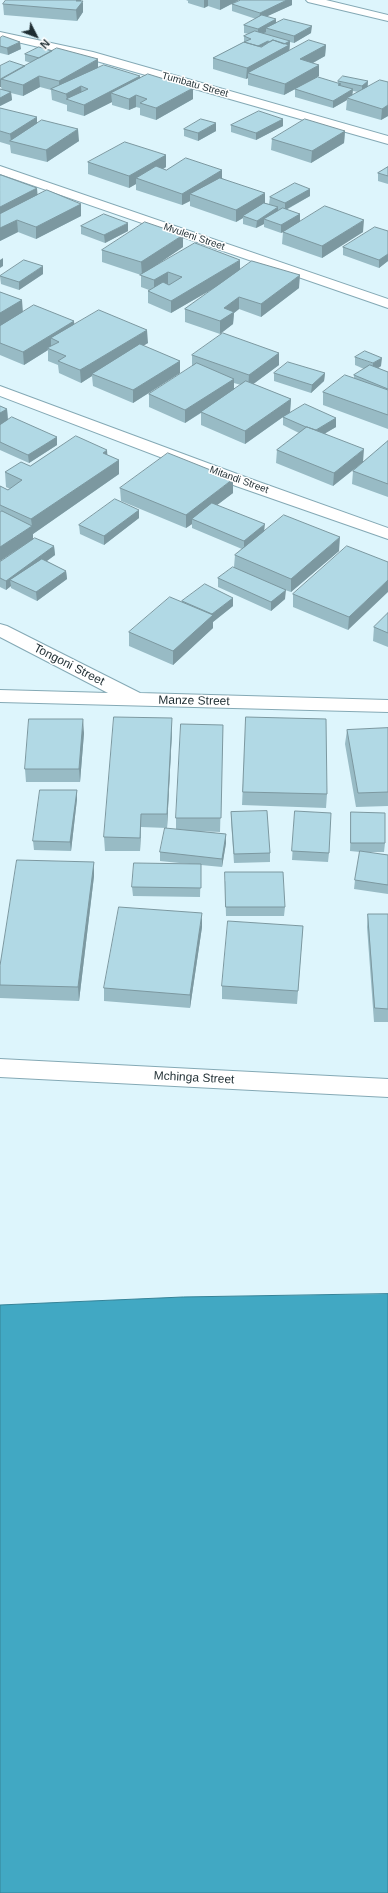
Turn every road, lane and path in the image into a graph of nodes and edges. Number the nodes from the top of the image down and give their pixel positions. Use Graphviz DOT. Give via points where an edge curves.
graph roads {
  1 [pos="312,0"];
  2 [pos="388,18"];
  3 [pos="0,35"];
  4 [pos="388,140"];
  5 [pos="0,170"];
  6 [pos="388,304"];
  7 [pos="0,391"];
  8 [pos="388,534"];
  9 [pos="0,630"];
  10 [pos="0,696"];
  11 [pos="139,700"];
  12 [pos="388,706"];
  13 [pos="0,1068"];
  14 [pos="388,1088"];
  1 -- 2 [label="street"];
  3 -- 4 [label="street, Tumbatu Street" via="90,55"];
  5 -- 6 [label="street, Mvuleni Street"];
  7 -- 8 [label="street, Mitandi Street"];
  9 -- 11 [label="street, Tongoni Street"];
  10 -- 11 [label="street, Manze Street"];
  11 -- 12 [label="street, Manze Street"];
  13 -- 14 [label="street, Mchinga Street"];
}
